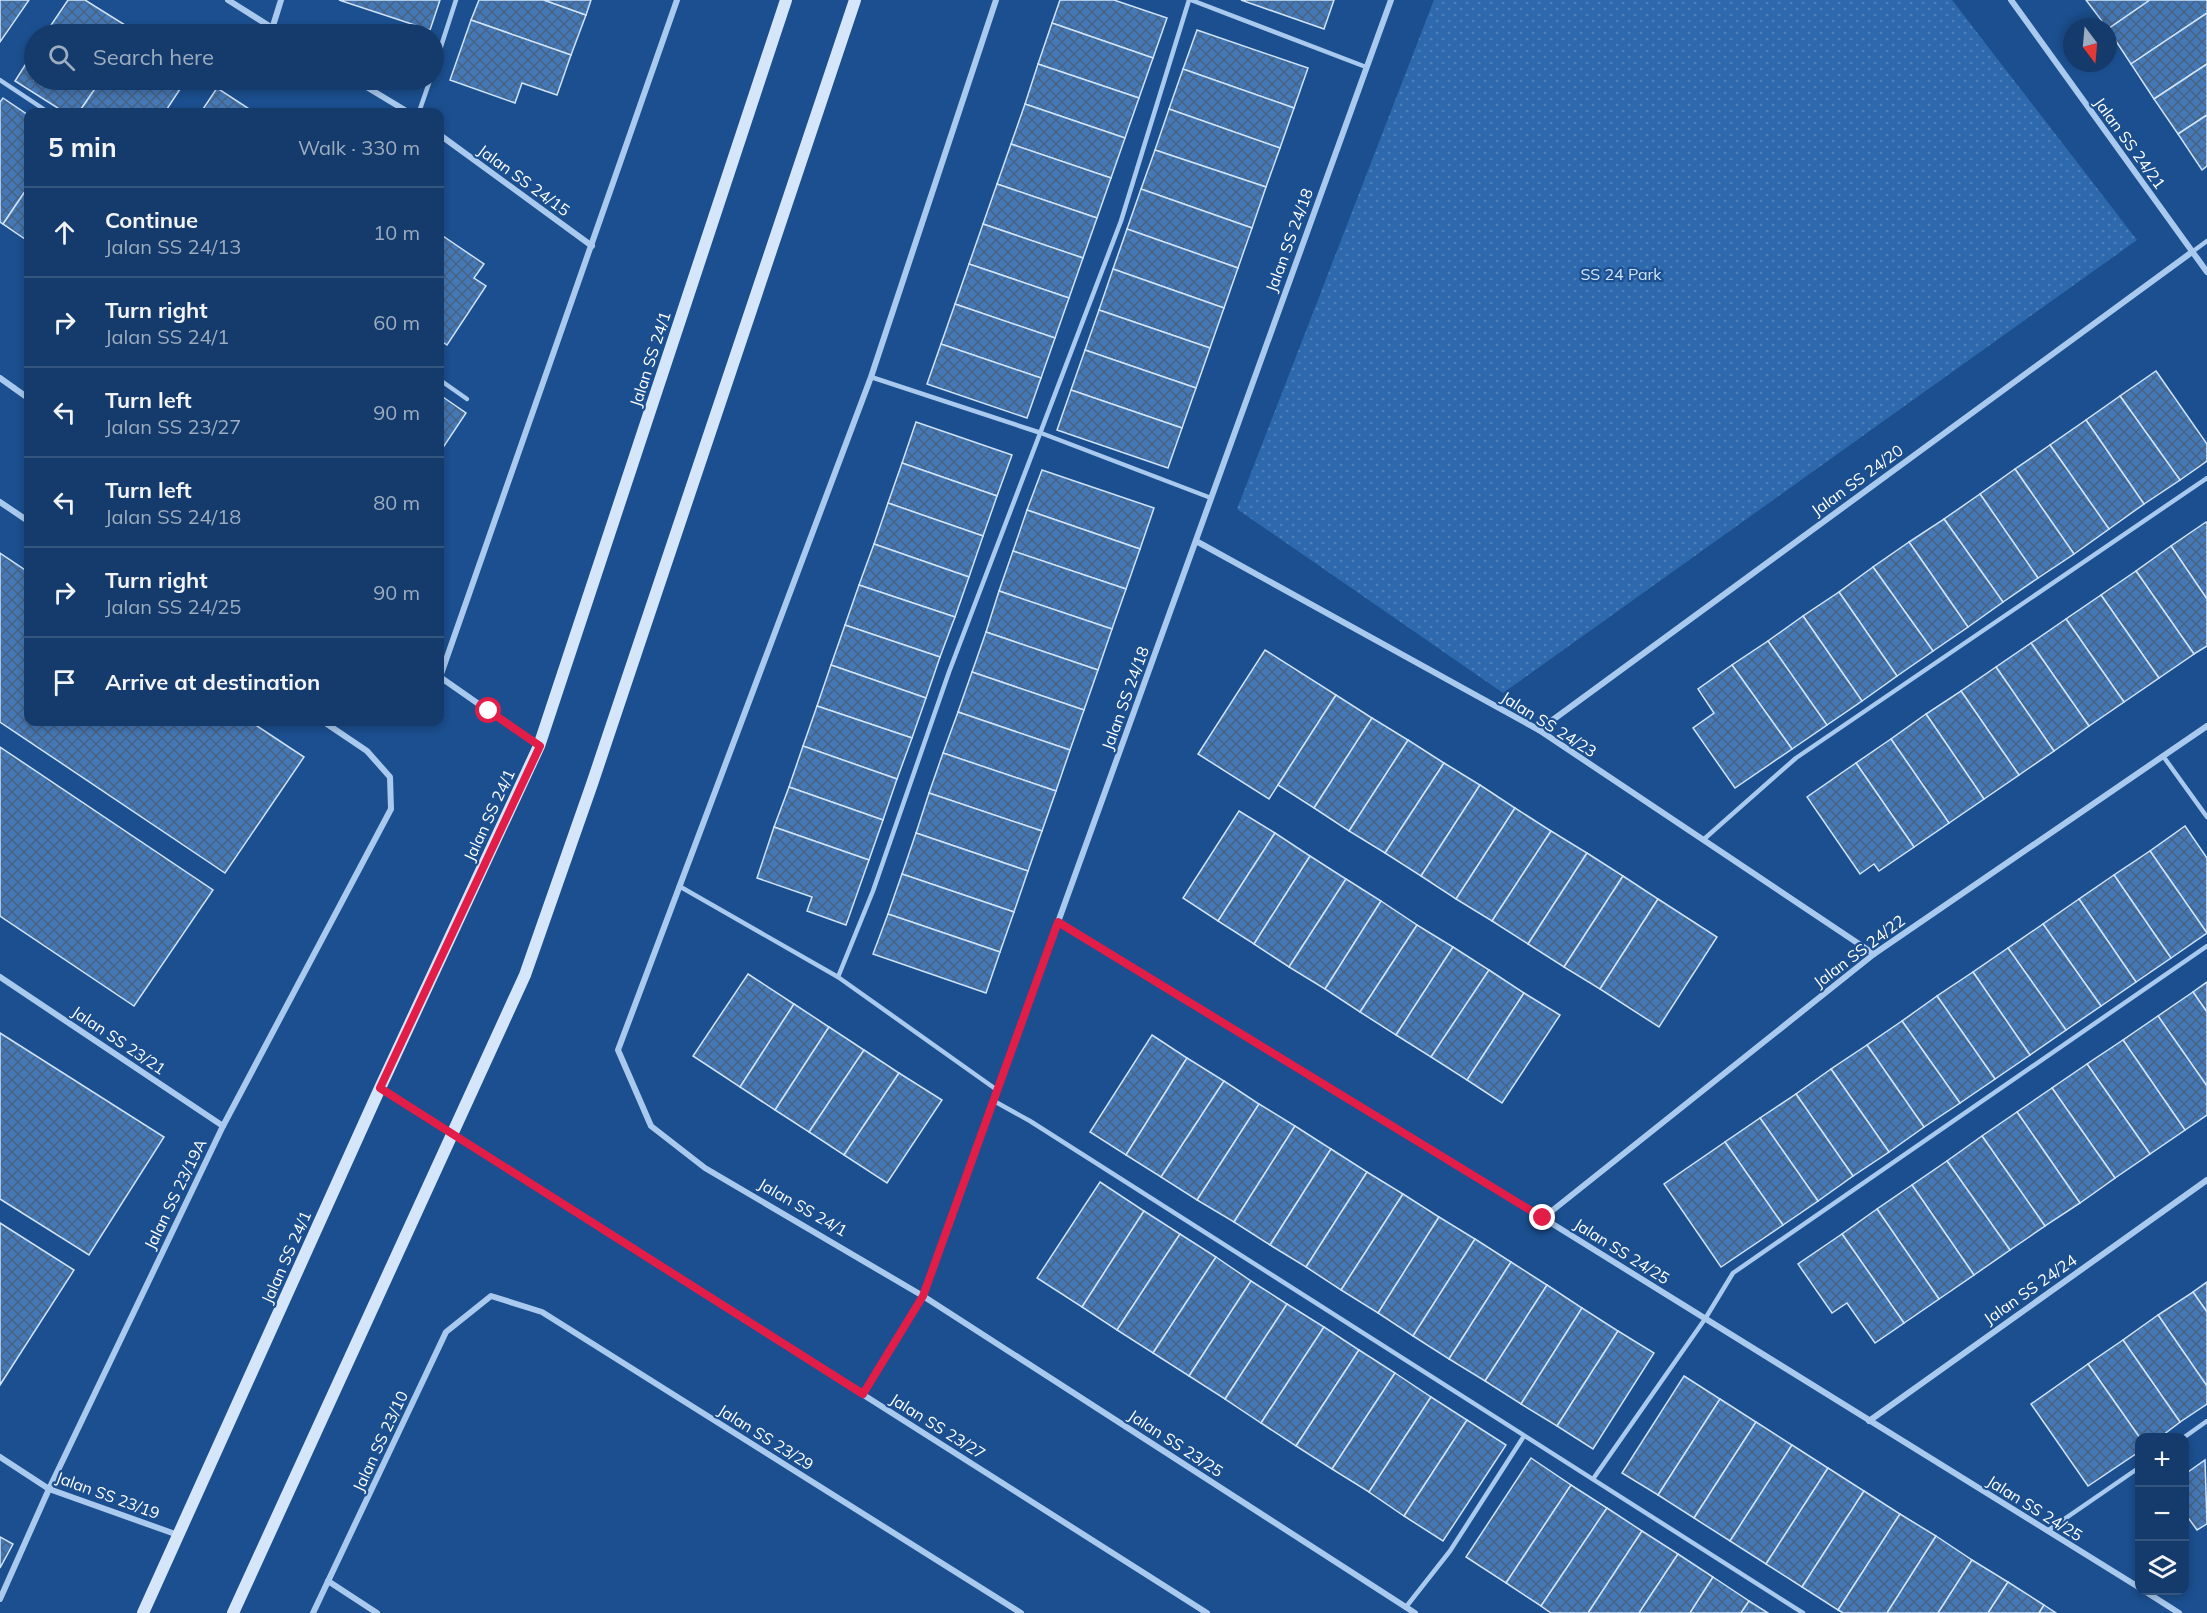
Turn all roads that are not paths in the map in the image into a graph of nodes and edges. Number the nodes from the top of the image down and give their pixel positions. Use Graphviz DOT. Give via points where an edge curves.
graph roads {
  1 [pos="228,0"];
  2 [pos="281,0"];
  3 [pos="456,0"];
  4 [pos="677,0"];
  5 [pos="786,0"];
  6 [pos="855,0"];
  7 [pos="996,0"];
  8 [pos="1190,0"];
  9 [pos="1390,0"];
  10 [pos="2011,0"];
  11 [pos="264,24"];
  12 [pos="274,24"];
  13 [pos="444,37"];
  14 [pos="1366,67"];
  15 [pos="0,80"];
  16 [pos="371,90"];
  17 [pos="427,90"];
  18 [pos="42,108"];
  19 [pos="401,108"];
  20 [pos="420,108"];
  21 [pos="444,138"];
  22 [pos="2207,241"];
  23 [pos="592,246"];
  24 [pos="2192,252"];
  25 [pos="2207,272"];
  26 [pos="871,377"];
  27 [pos="0,378"];
  28 [pos="444,383"];
  29 [pos="24,395"];
  30 [pos="467,399"];
  31 [pos="1041,433"];
  32 [pos="2207,478"];
  33 [pos="1211,498"];
  34 [pos="0,502"];
  35 [pos="24,519"];
  36 [pos="1196,541"];
  37 [pos="444,666"];
  38 [pos="444,680"];
  39 [pos="330,726"];
  40 [pos="2207,726"];
  41 [pos="1539,730"];
  42 [pos="540,746"];
  43 [pos="2163,756"];
  44 [pos="2207,818"];
  45 [pos="1703,840"];
  46 [pos="679,886"];
  47 [pos="1058,922"];
  48 [pos="2207,946"];
  49 [pos="1874,954"];
  50 [pos="0,977"];
  51 [pos="838,977"];
  52 [pos="380,1088"];
  53 [pos="998,1090"];
  54 [pos="994,1101"];
  55 [pos="223,1126"];
  56 [pos="453,1135"];
  57 [pos="2207,1180"];
  58 [pos="1543,1218"];
  59 [pos="491,1296"];
  60 [pos="923,1296"];
  61 [pos="1705,1319"];
  62 [pos="863,1394"];
  63 [pos="1869,1421"];
  64 [pos="2207,1421"];
  65 [pos="2189,1433"];
  66 [pos="1524,1436"];
  67 [pos="0,1457"];
  68 [pos="2135,1470"];
  69 [pos="1593,1479"];
  70 [pos="49,1489"];
  71 [pos="2047,1531"];
  72 [pos="178,1535"];
  73 [pos="328,1581"];
  74 [pos="2135,1585"];
  75 [pos="2150,1595"];
  76 [pos="0,1599"];
  77 [pos="1406,1607"];
  78 [pos="143,1613"];
  79 [pos="233,1613"];
  80 [pos="313,1613"];
  81 [pos="377,1613"];
  82 [pos="1021,1613"];
  83 [pos="1207,1613"];
  84 [pos="1415,1613"];
  85 [pos="1803,1613"];
  86 [pos="2179,1613"];
  1 -- 11 [label="street"];
  2 -- 12 [label="street"];
  3 -- 13 [label="lane"];
  4 -- 23 [label="street"];
  5 -- 42 [label="main road, Jalan SS 24/1"];
  6 -- 56 [label="main road" via="525,975"];
  7 -- 26 [label="street, Jalan SS 24/1"];
  8 -- 14 [label="lane"];
  8 -- 31 [label="lane" via="1121,221"];
  9 -- 14 [label="street, Jalan SS 24/18"];
  10 -- 24 [label="street, Jalan SS 24/21"];
  14 -- 33 [label="street, Jalan SS 24/18"];
  15 -- 18 [label="lane"];
  16 -- 19 [label="street"];
  17 -- 20 [label="lane"];
  21 -- 23 [label="street, Jalan SS 24/15"];
  22 -- 24 [label="lane"];
  23 -- 37 [label="street"];
  24 -- 25 [label="street, Jalan SS 24/21"];
  24 -- 41 [label="street, Jalan SS 24/20"];
  26 -- 31 [label="lane"];
  26 -- 46 [label="street, Jalan SS 24/1"];
  27 -- 29 [label="street"];
  28 -- 30 [label="lane"];
  31 -- 33 [label="lane"];
  31 -- 51 [label="lane"];
  32 -- 45 [label="lane" via="1796,758"];
  33 -- 36 [label="street, Jalan SS 24/18"];
  34 -- 35 [label="street"];
  36 -- 41 [label="street, Jalan SS 24/23"];
  36 -- 47 [label="street, Jalan SS 24/18"];
  38 -- 42 [label="street"];
  39 -- 55 [label="street, Jalan SS 23/19A" via="367,751 390,777 391,809"];
  40 -- 43 [label="street, Jalan SS 24/22"];
  41 -- 45 [label="street, Jalan SS 24/23"];
  42 -- 52 [label="main road, Jalan SS 24/1"];
  43 -- 44 [label="lane"];
  43 -- 49 [label="street, Jalan SS 24/22"];
  45 -- 49 [label="street, Jalan SS 24/23"];
  46 -- 51 [label="lane"];
  46 -- 60 [label="street, Jalan SS 24/1" via="618,1050 651,1126 705,1168"];
  47 -- 53 [label="street, Jalan SS 24/18"];
  47 -- 58 [label="street, Jalan SS 24/25"];
  48 -- 61 [label="lane" via="1733,1273"];
  49 -- 58 [label="street, Jalan SS 24/22"];
  50 -- 55 [label="street, Jalan SS 23/21"];
  51 -- 53 [label="lane"];
  52 -- 56 [label="street, Jalan SS 23/27"];
  52 -- 72 [label="main road, Jalan SS 24/1"];
  53 -- 54 [label="street, Jalan SS 24/18"];
  54 -- 60 [label="street, Jalan SS 24/18"];
  54 -- 66 [label="lane"];
  55 -- 70 [label="street, Jalan SS 23/19A"];
  56 -- 62 [label="street, Jalan SS 23/27"];
  56 -- 79 [label="main road"];
  57 -- 63 [label="street, Jalan SS 24/24"];
  58 -- 61 [label="street, Jalan SS 24/25"];
  59 -- 73 [label="street, Jalan SS 23/10" via="446,1332"];
  59 -- 82 [label="street, Jalan SS 23/29" via="542,1312"];
  60 -- 62 [label="street, Jalan SS 24/18"];
  60 -- 77 [label="street, Jalan SS 23/25"];
  61 -- 63 [label="street, Jalan SS 24/25"];
  61 -- 69 [label="lane"];
  62 -- 83 [label="street, Jalan SS 23/27"];
  63 -- 71 [label="street, Jalan SS 24/25"];
  64 -- 65 [label="lane"];
  66 -- 69 [label="lane"];
  66 -- 77 [label="lane" via="1450,1551"];
  67 -- 70 [label="street, Jalan SS 23/19"];
  68 -- 71 [label="lane"];
  69 -- 85 [label="lane"];
  70 -- 72 [label="street, Jalan SS 23/19"];
  70 -- 76 [label="street, Jalan SS 23/19A"];
  71 -- 74 [label="street, Jalan SS 24/25"];
  72 -- 78 [label="main road, Jalan SS 24/1"];
  73 -- 80 [label="street, Jalan SS 23/10"];
  73 -- 81 [label="street"];
  75 -- 86 [label="street, Jalan SS 24/25"];
  77 -- 84 [label="street, Jalan SS 23/25"];
}
